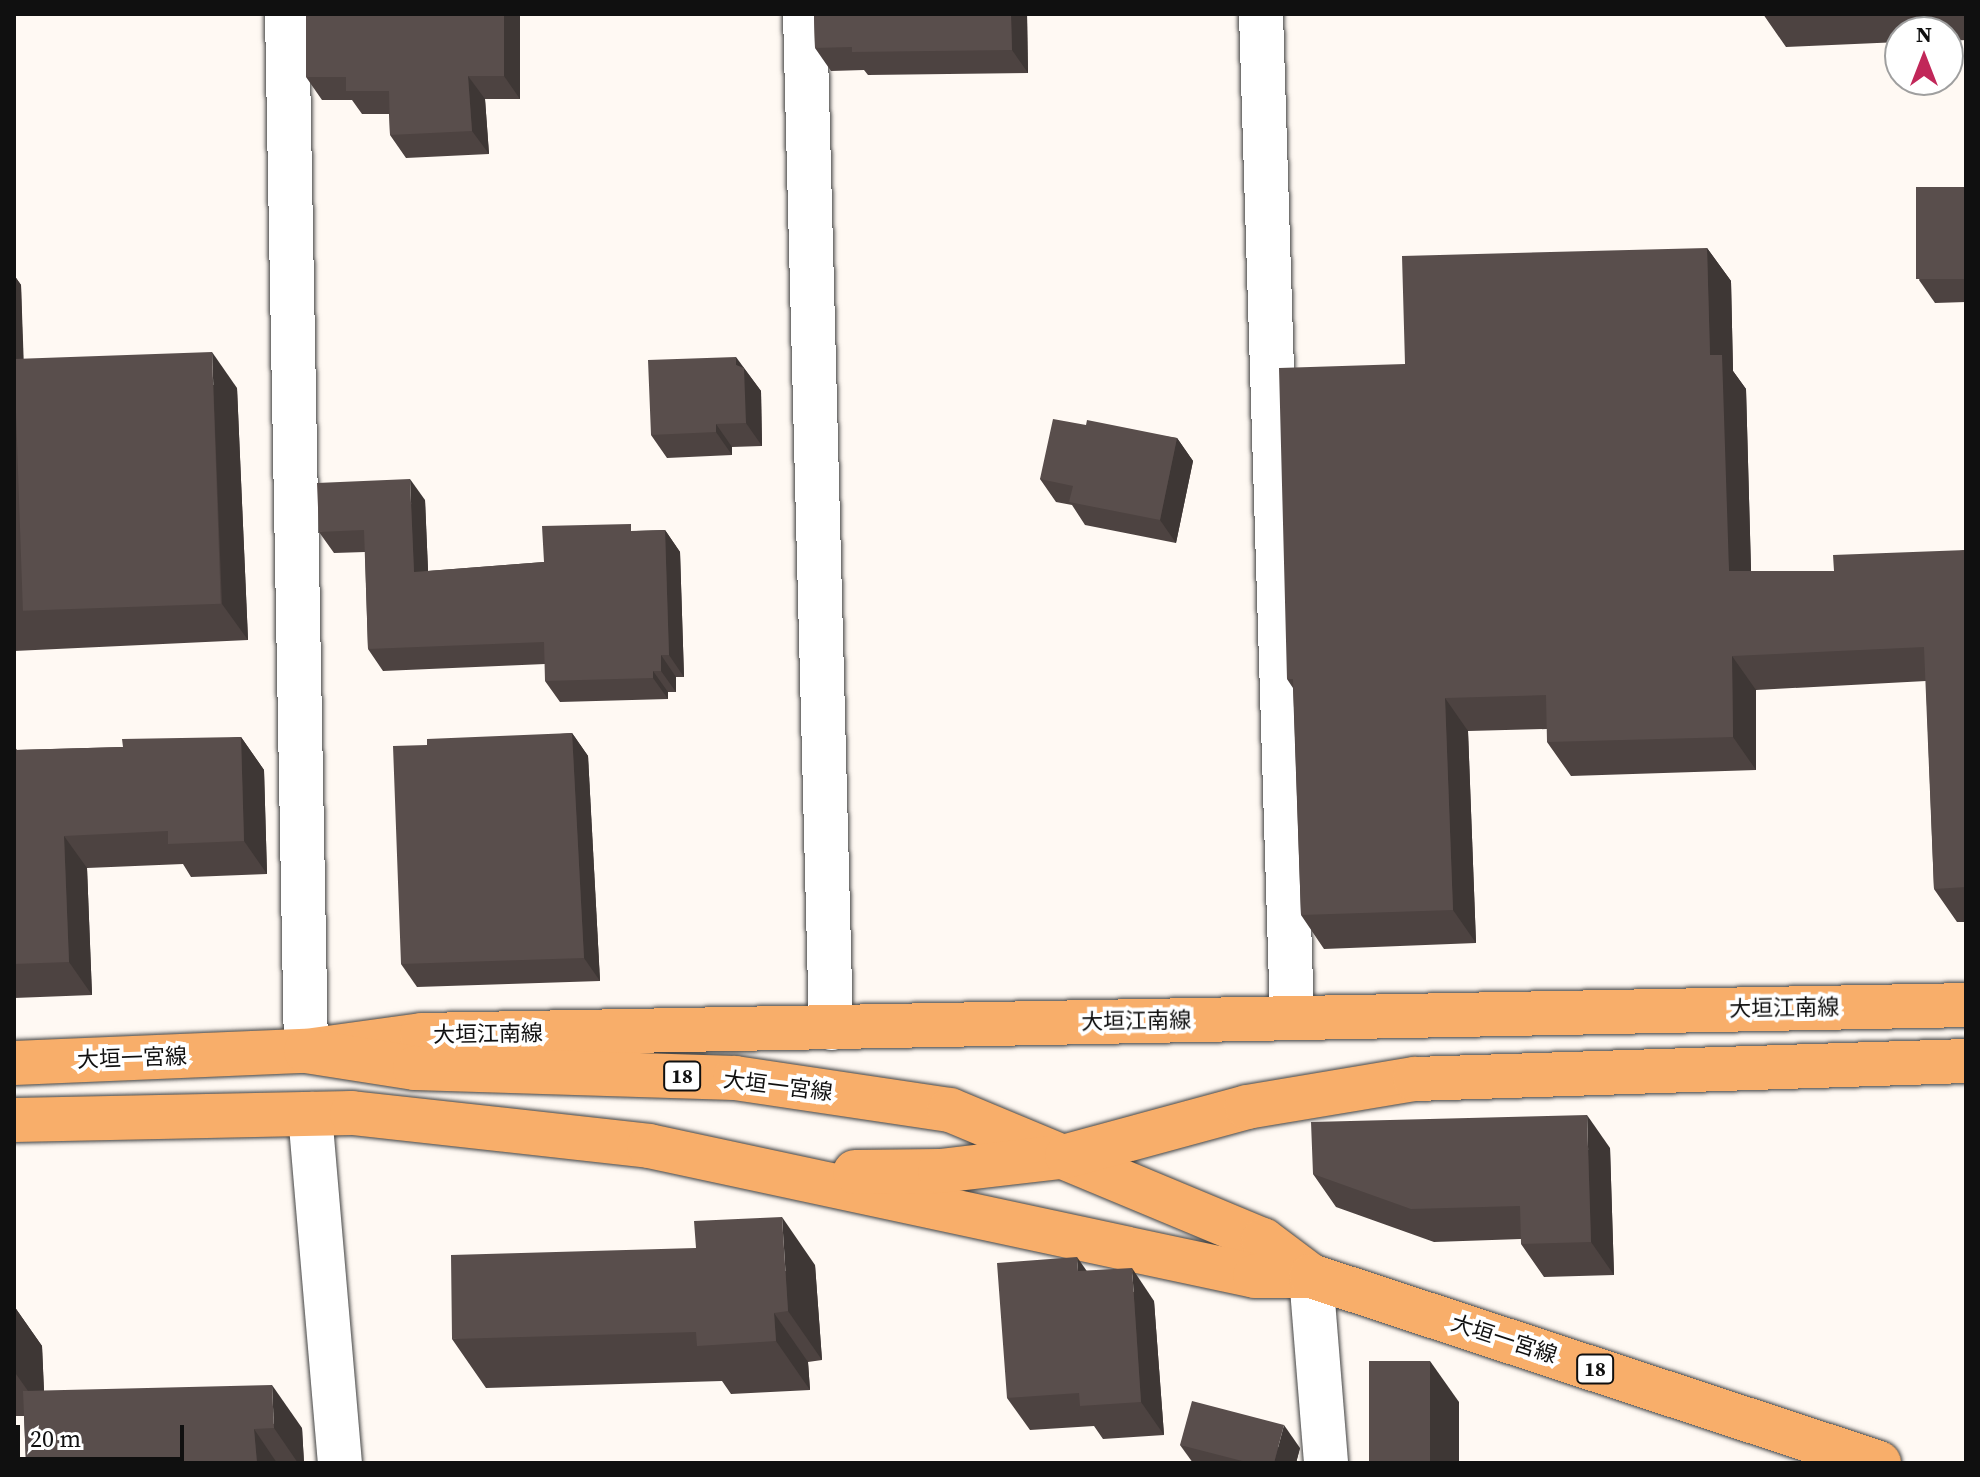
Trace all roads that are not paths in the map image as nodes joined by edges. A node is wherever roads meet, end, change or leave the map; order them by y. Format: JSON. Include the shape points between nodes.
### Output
{"nodes":[{"id":1,"x":287,"y":14,"type":"edge"},
{"id":2,"x":805,"y":14,"type":"edge"},
{"id":3,"x":1261,"y":14,"type":"edge"},
{"id":4,"x":1966,"y":1005,"type":"edge"},
{"id":5,"x":1292,"y":1018,"type":"junction"},
{"id":6,"x":831,"y":1028,"type":"junction"},
{"id":7,"x":306,"y":1051,"type":"junction"},
{"id":8,"x":1966,"y":1061,"type":"edge"},
{"id":9,"x":14,"y":1063,"type":"edge"},
{"id":10,"x":310,"y":1114,"type":"junction"},
{"id":11,"x":14,"y":1120,"type":"edge"},
{"id":12,"x":1067,"y":1156,"type":"junction"},
{"id":13,"x":780,"y":1174,"type":"junction"},
{"id":14,"x":1311,"y":1276,"type":"junction"},
{"id":15,"x":340,"y":1463,"type":"edge"},
{"id":16,"x":1326,"y":1463,"type":"edge"},
{"id":17,"x":1879,"y":1463,"type":"edge"}],
"edges":[{"from":1,"to":7,"type":"street"},
{"from":2,"to":6,"type":"street"},
{"from":3,"to":5,"type":"street"},
{"from":4,"to":5,"type":"main road","name":"大垣江南線"},
{"from":5,"to":6,"type":"main road","name":"大垣江南線"},
{"from":6,"to":7,"type":"main road","name":"大垣江南線","via":[[422,1035]]},
{"from":7,"to":9,"type":"main road","name":"大垣一宮線","number":"18"},
{"from":7,"to":12,"type":"main road","name":"大垣一宮線","number":"18","via":[[415,1068],[735,1078],[950,1110]]},
{"from":8,"to":12,"type":"main road","via":[[1415,1079],[1247,1107]]},
{"from":10,"to":11,"type":"main road","name":"大垣一宮線","number":"18"},
{"from":10,"to":13,"type":"main road","name":"大垣一宮線","number":"18","via":[[352,1113],[649,1146]]},
{"from":10,"to":15,"type":"street"},
{"from":12,"to":13,"type":"main road","via":[[940,1171]]},
{"from":12,"to":14,"type":"main road","name":"大垣一宮線","number":"18","via":[[1263,1240]]},
{"from":13,"to":14,"type":"main road","name":"大垣一宮線","number":"18","via":[[1255,1276]]},
{"from":14,"to":16,"type":"street"},
{"from":14,"to":17,"type":"main road","name":"大垣一宮線","number":"18"}]}
